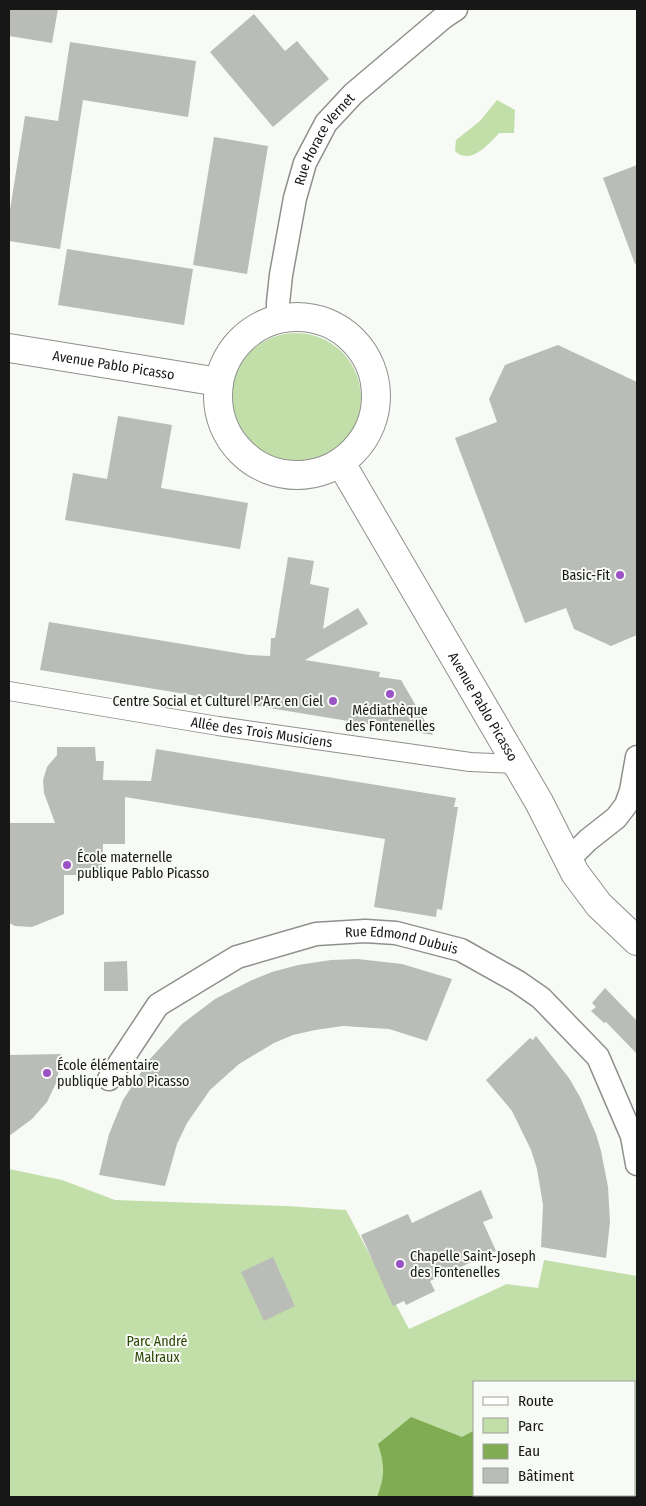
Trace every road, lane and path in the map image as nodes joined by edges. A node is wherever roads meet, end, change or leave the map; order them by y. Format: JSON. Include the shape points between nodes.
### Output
{"nodes":[{"id":1,"x":456,"y":9,"type":"edge"},
{"id":2,"x":278,"y":319,"type":"junction"},
{"id":3,"x":9,"y":348,"type":"edge"},
{"id":4,"x":219,"y":382,"type":"junction"},
{"id":5,"x":341,"y":463,"type":"junction"},
{"id":6,"x":9,"y":691,"type":"edge"},
{"id":7,"x":637,"y":757,"type":"edge"},
{"id":8,"x":516,"y":764,"type":"junction"},
{"id":9,"x":568,"y":860,"type":"junction"},
{"id":10,"x":637,"y":941,"type":"edge"},
{"id":11,"x":109,"y":1079,"type":"dead end"},
{"id":12,"x":637,"y":1164,"type":"edge"}],
"edges":[{"from":1,"to":2,"type":"street","name":"Rue Horace Vernet","via":[[353,94],[326,123],[305,162],[295,198],[281,275]]},
{"from":2,"to":4,"type":"street","via":[[261,325],[246,336],[224,365]]},
{"from":2,"to":5,"type":"street","via":[[306,317],[333,325],[355,341],[371,364],[377,392],[374,419],[361,444]]},
{"from":3,"to":4,"type":"street","name":"Avenue Pablo Picasso"},
{"from":4,"to":5,"type":"street","via":[[218,403],[223,424],[233,442],[248,458],[266,469],[291,475],[317,473]]},
{"from":5,"to":8,"type":"street","name":"Avenue Pablo Picasso"},
{"from":6,"to":8,"type":"street","name":"Allée des Trois Musiciens","via":[[480,763]]},
{"from":7,"to":9,"type":"street","via":[[626,805],[616,818]]},
{"from":8,"to":9,"type":"street","name":"Avenue Pablo Picasso"},
{"from":9,"to":10,"type":"street","name":"Avenue Pablo Picasso","via":[[599,905]]},
{"from":11,"to":12,"type":"street","name":"Rue Edmond Dubuis","via":[[158,1004],[237,957],[316,934],[396,933],[461,950],[541,998],[598,1057],[632,1136]]}]}
